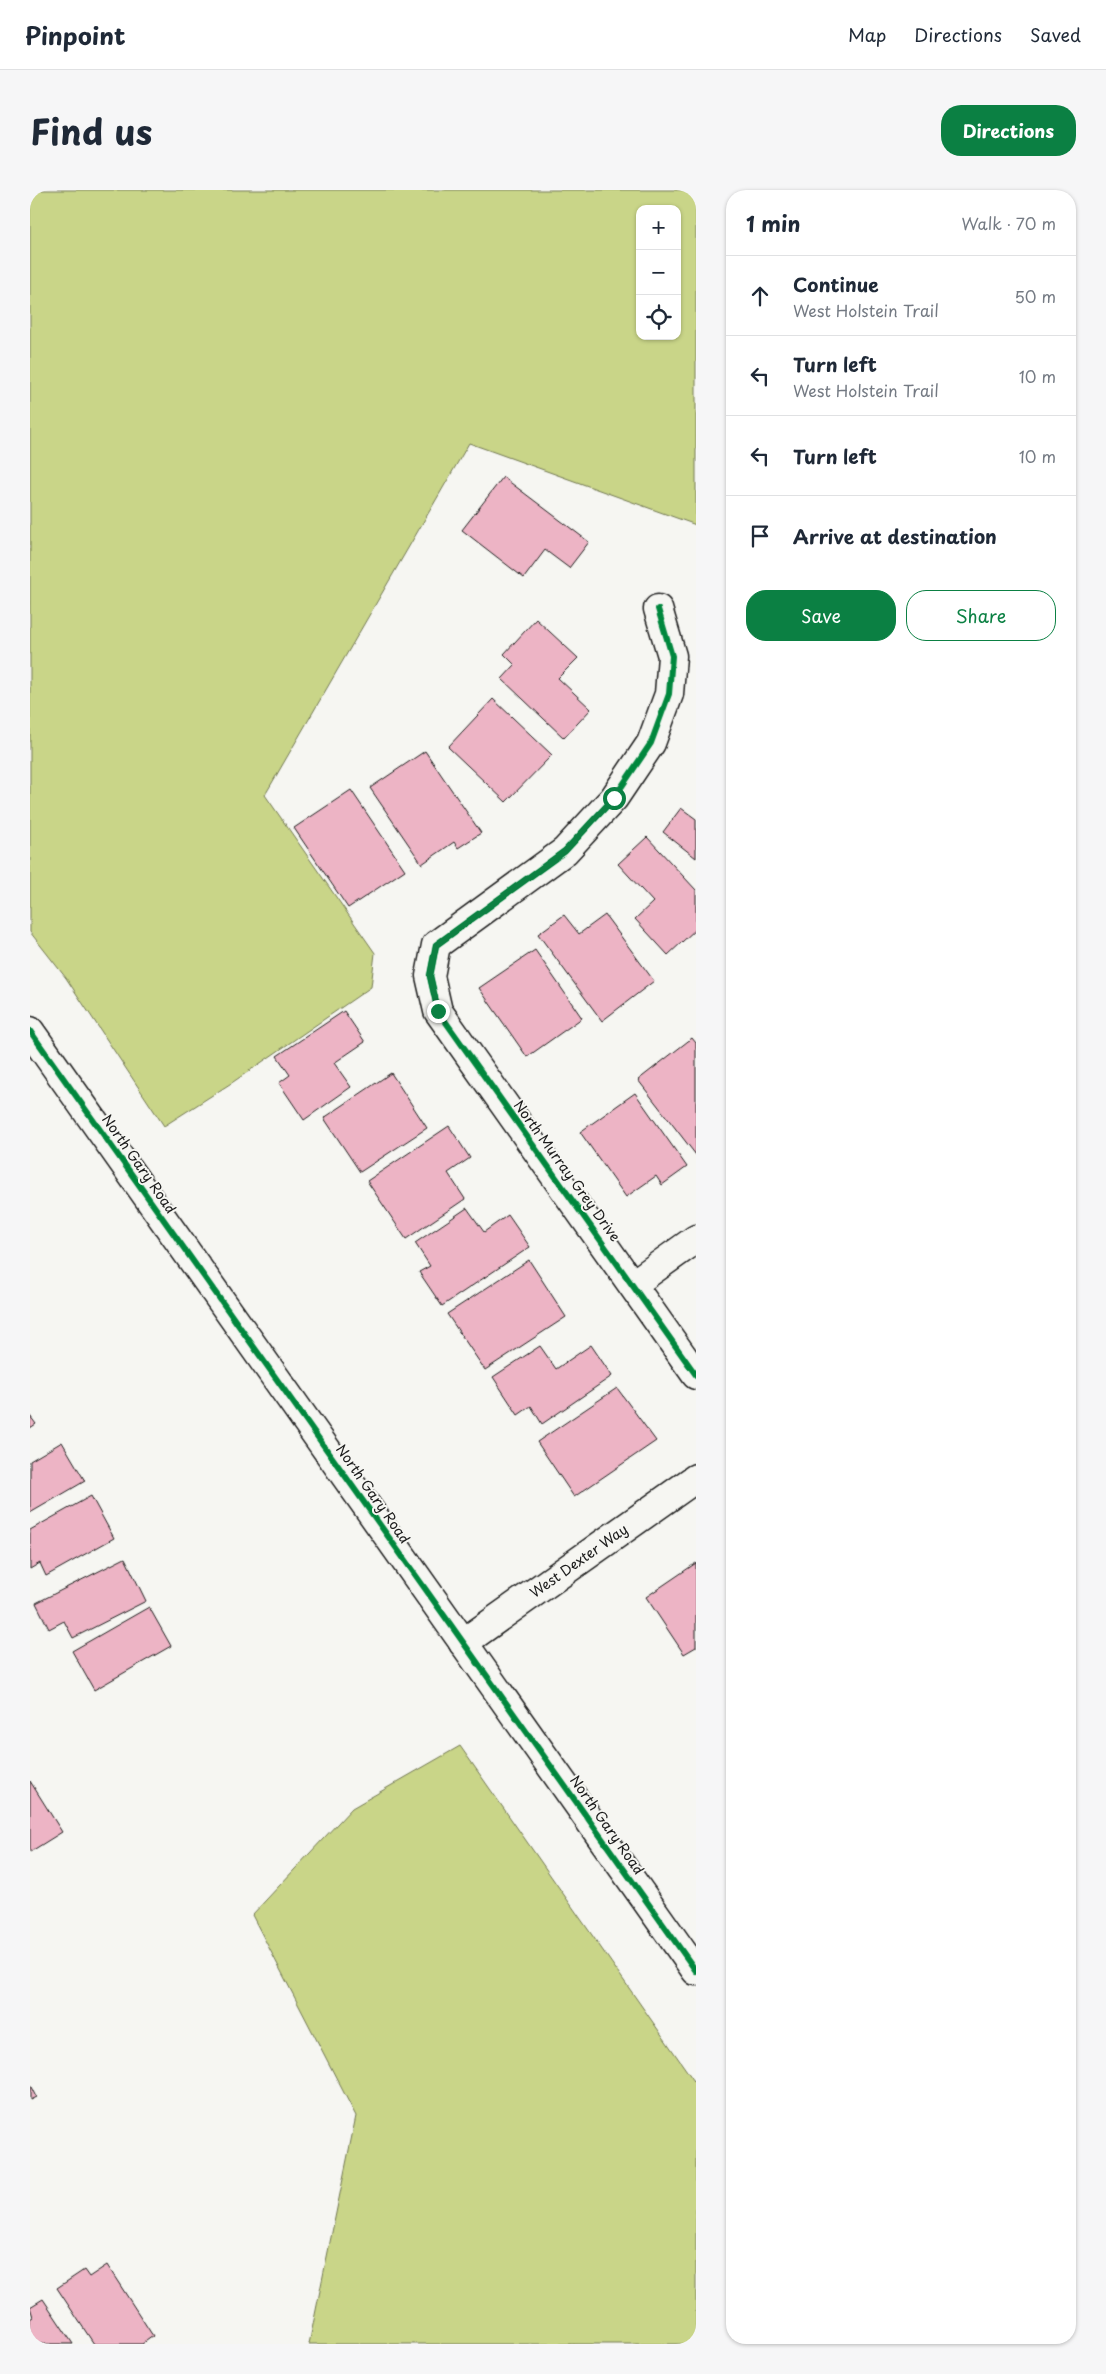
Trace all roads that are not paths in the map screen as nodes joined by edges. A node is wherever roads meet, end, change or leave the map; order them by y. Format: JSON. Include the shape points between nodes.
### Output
{"nodes":[{"id":1,"x":658,"y":609,"type":"dead end"},
{"id":2,"x":30,"y":1031,"type":"edge"},
{"id":3,"x":696,"y":1238,"type":"edge"},
{"id":4,"x":633,"y":1284,"type":"junction"},
{"id":5,"x":696,"y":1375,"type":"edge"},
{"id":6,"x":696,"y":1478,"type":"edge"},
{"id":7,"x":464,"y":1643,"type":"junction"},
{"id":8,"x":696,"y":1971,"type":"edge"}],
"edges":[{"from":1,"to":4,"type":"street","name":"North Murray Grey Drive","via":[[672,656],[669,694],[651,743],[614,798],[565,851],[436,945],[430,976],[438,1011]]},
{"from":2,"to":7,"type":"street","name":"North Gary Road"},
{"from":3,"to":4,"type":"street"},
{"from":4,"to":5,"type":"street","name":"North Murray Grey Drive"},
{"from":6,"to":7,"type":"street","name":"West Dexter Way"},
{"from":7,"to":8,"type":"street","name":"North Gary Road"}]}
